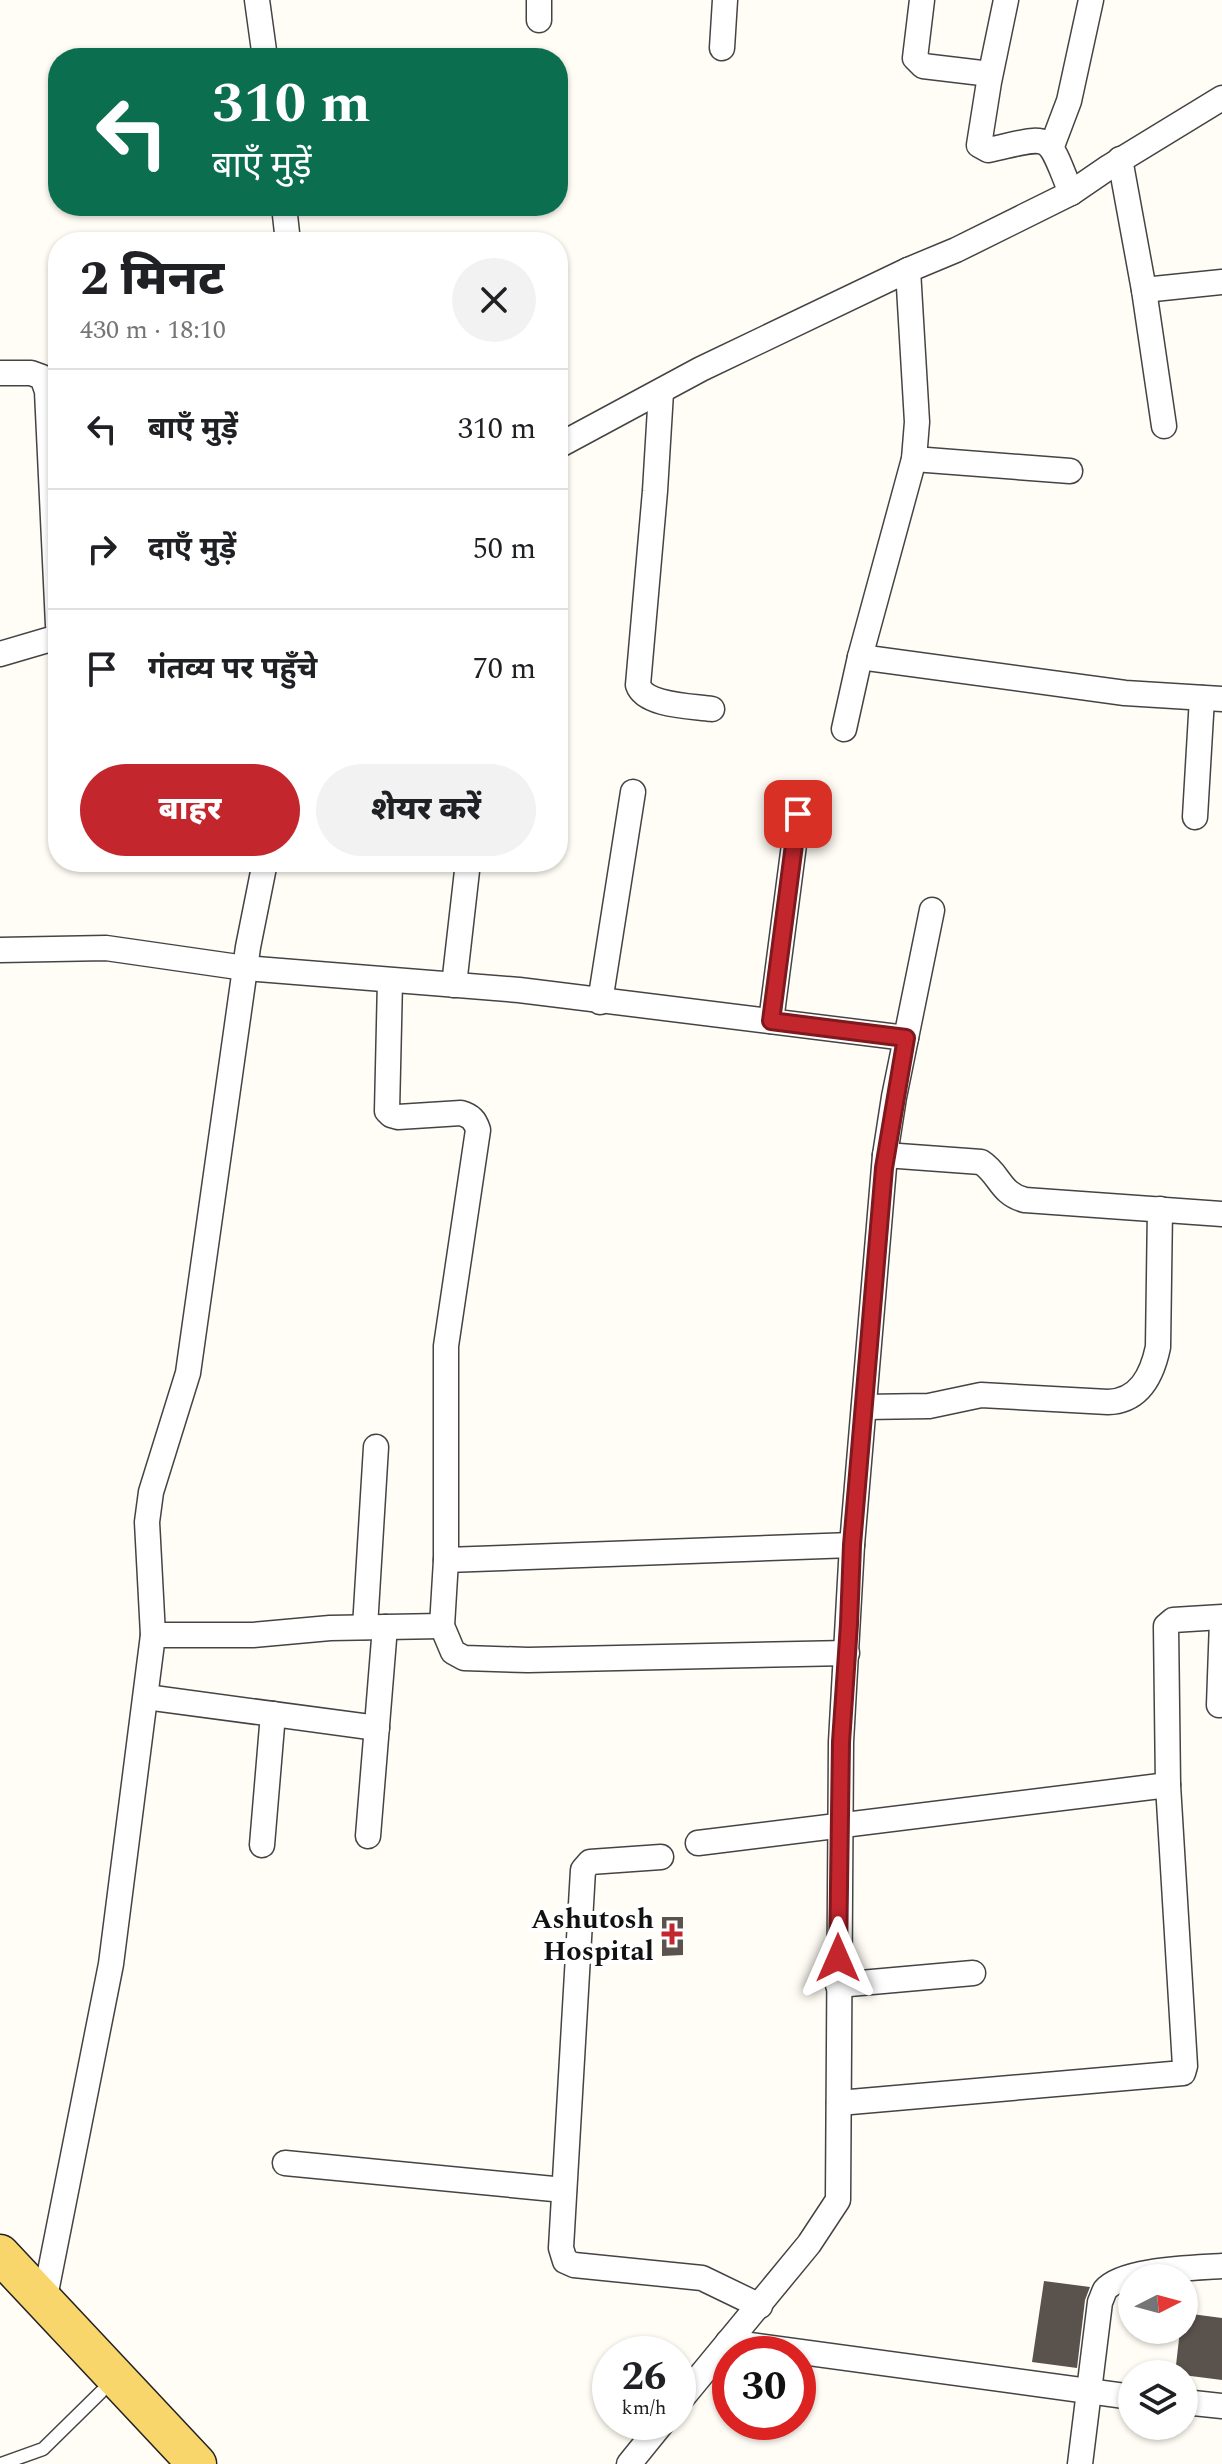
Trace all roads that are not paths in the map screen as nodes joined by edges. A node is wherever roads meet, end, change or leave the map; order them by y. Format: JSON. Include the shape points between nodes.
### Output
{"nodes":[{"id":1,"x":257,"y":0,"type":"edge"},
{"id":2,"x":725,"y":0,"type":"edge"},
{"id":3,"x":922,"y":0,"type":"edge"},
{"id":4,"x":1006,"y":0,"type":"edge"},
{"id":5,"x":1091,"y":0,"type":"edge"},
{"id":6,"x":264,"y":48,"type":"edge"},
{"id":7,"x":722,"y":48,"type":"dead end"},
{"id":8,"x":990,"y":74,"type":"junction"},
{"id":9,"x":1222,"y":98,"type":"edge"},
{"id":10,"x":1052,"y":146,"type":"junction"},
{"id":11,"x":1120,"y":159,"type":"junction"},
{"id":12,"x":1071,"y":193,"type":"junction"},
{"id":13,"x":908,"y":270,"type":"junction"},
{"id":14,"x":1222,"y":282,"type":"edge"},
{"id":15,"x":1144,"y":290,"type":"junction"},
{"id":16,"x":0,"y":373,"type":"edge"},
{"id":17,"x":661,"y":392,"type":"junction"},
{"id":18,"x":48,"y":412,"type":"edge"},
{"id":19,"x":1164,"y":426,"type":"dead end"},
{"id":20,"x":568,"y":441,"type":"edge"},
{"id":21,"x":914,"y":459,"type":"junction"},
{"id":22,"x":1070,"y":471,"type":"dead end"},
{"id":23,"x":48,"y":640,"type":"edge"},
{"id":24,"x":0,"y":654,"type":"edge"},
{"id":25,"x":860,"y":657,"type":"junction"},
{"id":26,"x":1212,"y":699,"type":"edge"},
{"id":27,"x":712,"y":709,"type":"dead end"},
{"id":28,"x":844,"y":729,"type":"dead end"},
{"id":29,"x":633,"y":792,"type":"dead end"},
{"id":30,"x":798,"y":814,"type":"dead end"},
{"id":31,"x":1195,"y":817,"type":"dead end"},
{"id":32,"x":263,"y":872,"type":"edge"},
{"id":33,"x":467,"y":872,"type":"edge"},
{"id":34,"x":932,"y":910,"type":"dead end"},
{"id":35,"x":0,"y":950,"type":"edge"},
{"id":36,"x":245,"y":968,"type":"junction"},
{"id":37,"x":390,"y":981,"type":"junction"},
{"id":38,"x":454,"y":985,"type":"junction"},
{"id":39,"x":600,"y":1002,"type":"junction"},
{"id":40,"x":771,"y":1021,"type":"junction"},
{"id":41,"x":906,"y":1038,"type":"junction"},
{"id":42,"x":885,"y":1155,"type":"junction"},
{"id":43,"x":1160,"y":1209,"type":"junction"},
{"id":44,"x":1222,"y":1214,"type":"edge"},
{"id":45,"x":864,"y":1407,"type":"junction"},
{"id":46,"x":376,"y":1447,"type":"dead end"},
{"id":47,"x":852,"y":1545,"type":"junction"},
{"id":48,"x":446,"y":1560,"type":"junction"},
{"id":49,"x":1222,"y":1619,"type":"edge"},
{"id":50,"x":442,"y":1626,"type":"junction"},
{"id":51,"x":375,"y":1627,"type":"junction"},
{"id":52,"x":153,"y":1635,"type":"junction"},
{"id":53,"x":847,"y":1653,"type":"junction"},
{"id":54,"x":146,"y":1697,"type":"junction"},
{"id":55,"x":1219,"y":1705,"type":"dead end"},
{"id":56,"x":273,"y":1714,"type":"junction"},
{"id":57,"x":377,"y":1728,"type":"junction"},
{"id":58,"x":1168,"y":1785,"type":"junction"},
{"id":59,"x":839,"y":1825,"type":"junction"},
{"id":60,"x":368,"y":1836,"type":"dead end"},
{"id":61,"x":698,"y":1843,"type":"dead end"},
{"id":62,"x":262,"y":1845,"type":"dead end"},
{"id":63,"x":661,"y":1857,"type":"dead end"},
{"id":64,"x":973,"y":1973,"type":"dead end"},
{"id":65,"x":838,"y":1985,"type":"junction"},
{"id":66,"x":839,"y":2103,"type":"junction"},
{"id":67,"x":285,"y":2163,"type":"dead end"},
{"id":68,"x":564,"y":2190,"type":"junction"},
{"id":69,"x":0,"y":2254,"type":"edge"},
{"id":70,"x":1222,"y":2266,"type":"edge"},
{"id":71,"x":0,"y":2284,"type":"edge"},
{"id":72,"x":44,"y":2302,"type":"junction"},
{"id":73,"x":760,"y":2306,"type":"junction"},
{"id":74,"x":733,"y":2336,"type":"edge"},
{"id":75,"x":816,"y":2354,"type":"edge"},
{"id":76,"x":712,"y":2362,"type":"edge"},
{"id":77,"x":696,"y":2381,"type":"edge"},
{"id":78,"x":101,"y":2392,"type":"junction"},
{"id":79,"x":1089,"y":2393,"type":"junction"},
{"id":80,"x":1118,"y":2396,"type":"edge"},
{"id":81,"x":1198,"y":2403,"type":"edge"},
{"id":82,"x":1222,"y":2406,"type":"edge"},
{"id":83,"x":648,"y":2440,"type":"edge"},
{"id":84,"x":1,"y":2464,"type":"edge"},
{"id":85,"x":168,"y":2464,"type":"edge"},
{"id":86,"x":197,"y":2464,"type":"edge"},
{"id":87,"x":629,"y":2464,"type":"edge"},
{"id":88,"x":1080,"y":2464,"type":"edge"}],
"edges":[{"from":1,"to":6,"type":"street"},
{"from":2,"to":7,"type":"street"},
{"from":3,"to":8,"type":"street","via":[[918,63]]},
{"from":4,"to":8,"type":"street"},
{"from":5,"to":10,"type":"street","via":[[1069,101]]},
{"from":8,"to":10,"type":"street","via":[[979,145],[988,150],[1036,140]]},
{"from":9,"to":11,"type":"street"},
{"from":10,"to":12,"type":"street"},
{"from":11,"to":12,"type":"street"},
{"from":11,"to":15,"type":"street"},
{"from":12,"to":13,"type":"street"},
{"from":13,"to":17,"type":"street"},
{"from":13,"to":21,"type":"street","via":[[917,422]]},
{"from":14,"to":15,"type":"street"},
{"from":15,"to":19,"type":"street"},
{"from":16,"to":18,"type":"street","via":[[42,377]]},
{"from":17,"to":20,"type":"street"},
{"from":17,"to":27,"type":"street","via":[[638,685],[651,699]]},
{"from":21,"to":22,"type":"street"},
{"from":21,"to":25,"type":"street"},
{"from":23,"to":24,"type":"street"},
{"from":25,"to":26,"type":"street","via":[[1125,693]]},
{"from":25,"to":28,"type":"street"},
{"from":26,"to":31,"type":"street"},
{"from":29,"to":39,"type":"street"},
{"from":30,"to":40,"type":"street"},
{"from":32,"to":36,"type":"street"},
{"from":33,"to":38,"type":"street"},
{"from":34,"to":41,"type":"street"},
{"from":35,"to":36,"type":"street","via":[[106,948]]},
{"from":36,"to":37,"type":"street"},
{"from":36,"to":52,"type":"street","via":[[188,1373],[151,1492],[147,1522]]},
{"from":37,"to":38,"type":"street"},
{"from":37,"to":48,"type":"street","via":[[387,1111],[398,1117],[461,1113],[475,1121],[478,1130],[446,1346]]},
{"from":38,"to":39,"type":"street"},
{"from":39,"to":40,"type":"street"},
{"from":40,"to":41,"type":"street"},
{"from":41,"to":42,"type":"street"},
{"from":42,"to":43,"type":"street","via":[[981,1162],[1005,1190],[1025,1200]]},
{"from":42,"to":45,"type":"street"},
{"from":43,"to":44,"type":"street"},
{"from":43,"to":45,"type":"street","via":[[1158,1347],[1155,1364],[1135,1394],[1108,1402],[981,1395],[929,1406]]},
{"from":45,"to":47,"type":"street"},
{"from":46,"to":51,"type":"street"},
{"from":47,"to":48,"type":"street"},
{"from":47,"to":53,"type":"street"},
{"from":48,"to":50,"type":"street"},
{"from":49,"to":55,"type":"street"},
{"from":49,"to":58,"type":"street","via":[[1173,1620],[1166,1626]]},
{"from":50,"to":51,"type":"street"},
{"from":50,"to":53,"type":"street","via":[[453,1652],[464,1658]]},
{"from":51,"to":52,"type":"street"},
{"from":51,"to":57,"type":"street"},
{"from":52,"to":54,"type":"street"},
{"from":53,"to":59,"type":"street"},
{"from":54,"to":56,"type":"street"},
{"from":54,"to":72,"type":"street","via":[[111,1964]]},
{"from":56,"to":57,"type":"street"},
{"from":56,"to":62,"type":"street"},
{"from":57,"to":60,"type":"street"},
{"from":58,"to":59,"type":"street"},
{"from":58,"to":66,"type":"street","via":[[1183,2073]]},
{"from":59,"to":61,"type":"street"},
{"from":59,"to":65,"type":"street"},
{"from":63,"to":68,"type":"street","via":[[590,1862],[583,1870]]},
{"from":64,"to":65,"type":"street"},
{"from":65,"to":66,"type":"street"},
{"from":66,"to":73,"type":"street","via":[[838,2200]]},
{"from":67,"to":68,"type":"street"},
{"from":68,"to":73,"type":"street","via":[[565,2261],[702,2278]]},
{"from":69,"to":72,"type":"main road"},
{"from":70,"to":79,"type":"street","via":[[1151,2271],[1106,2290]]},
{"from":71,"to":78,"type":"main road"},
{"from":72,"to":86,"type":"main road"},
{"from":73,"to":74,"type":"street"},
{"from":75,"to":79,"type":"street"},
{"from":76,"to":77,"type":"street"},
{"from":78,"to":84,"type":"lane","via":[[43,2449]]},
{"from":78,"to":85,"type":"main road"},
{"from":79,"to":80,"type":"street"},
{"from":79,"to":88,"type":"street"},
{"from":81,"to":82,"type":"street"},
{"from":83,"to":87,"type":"street"}]}
